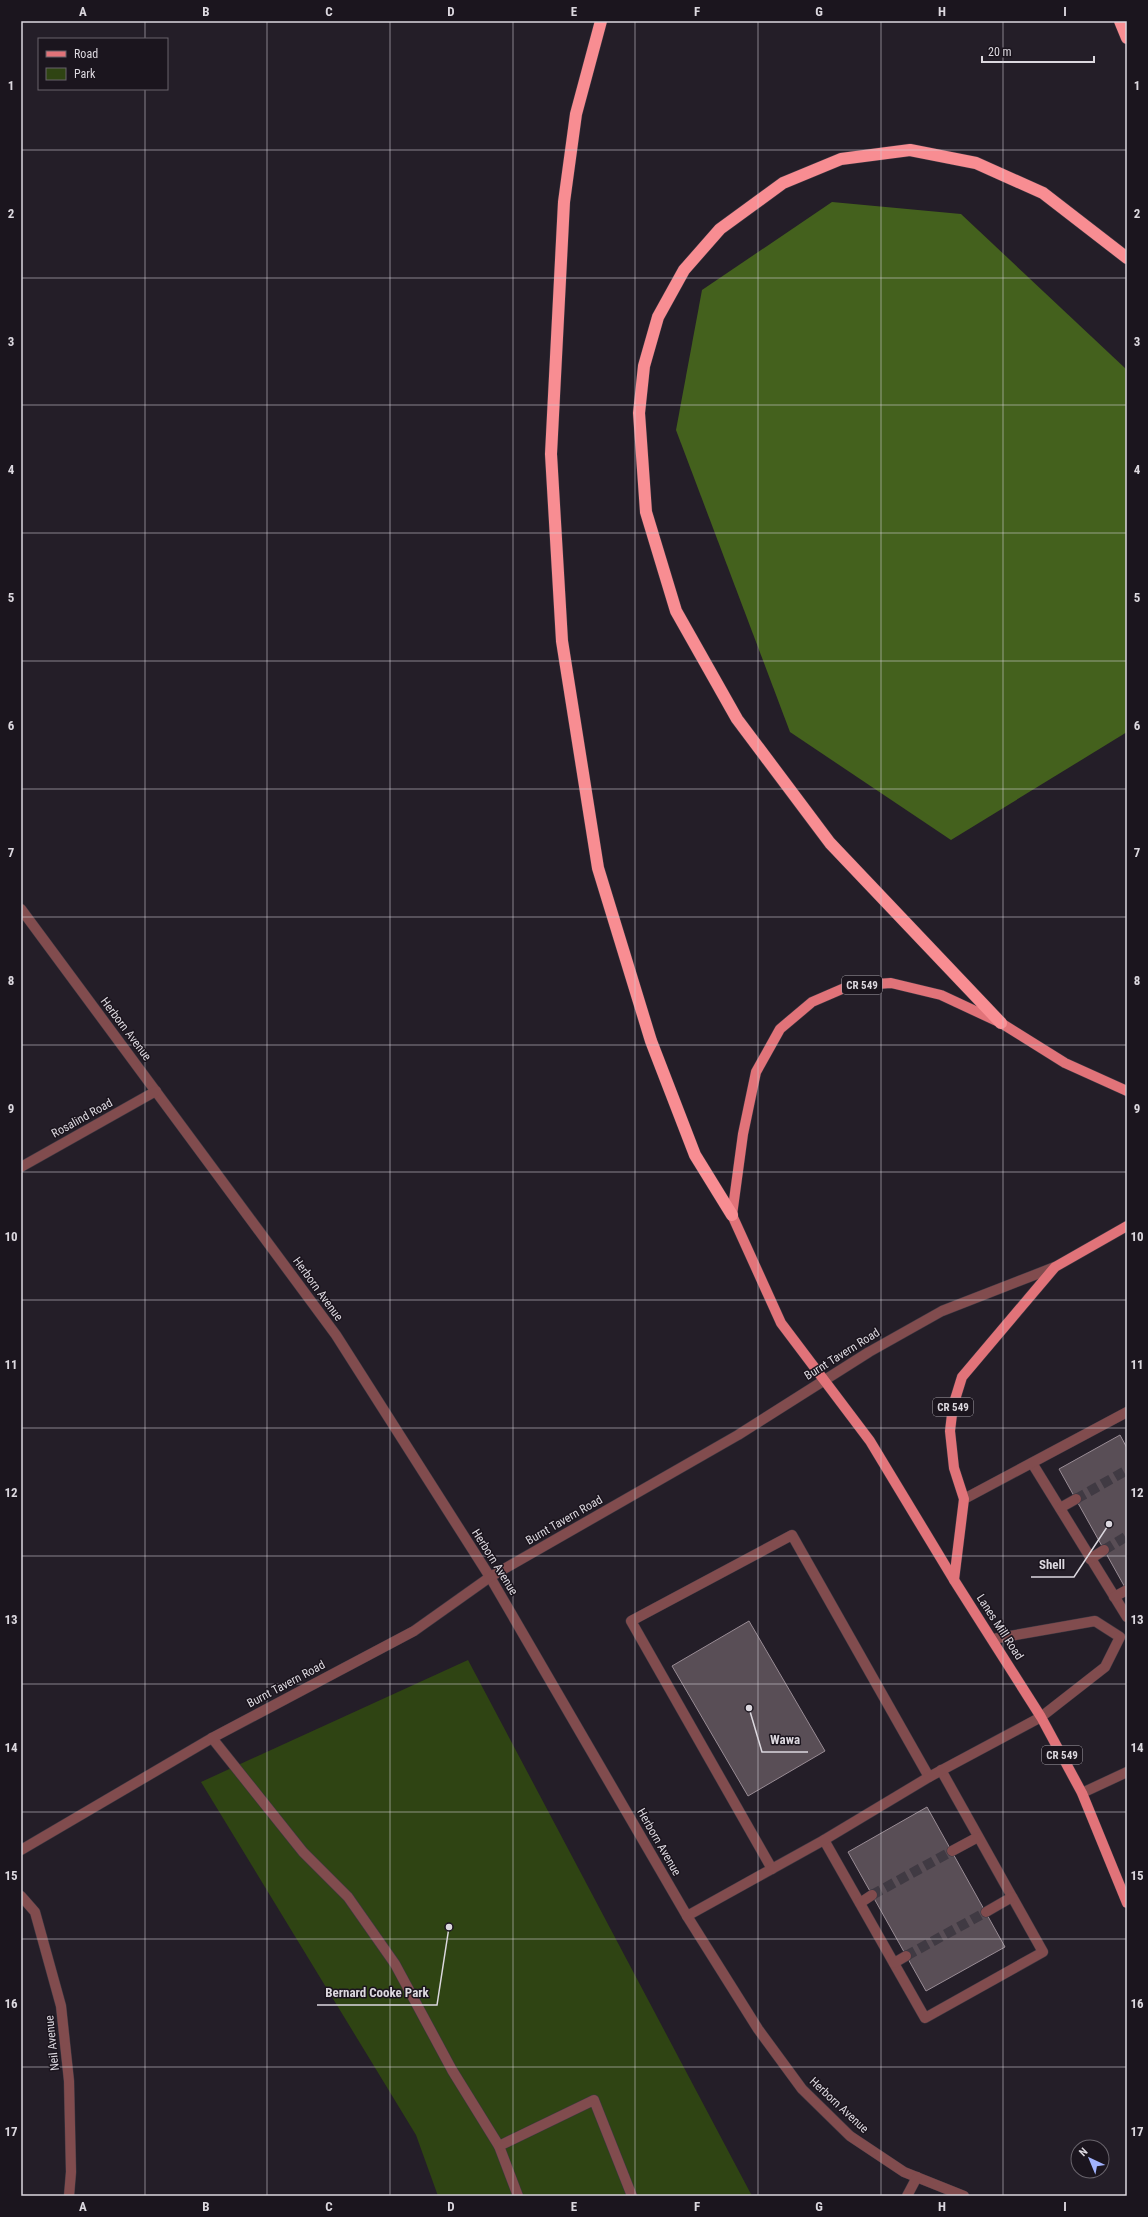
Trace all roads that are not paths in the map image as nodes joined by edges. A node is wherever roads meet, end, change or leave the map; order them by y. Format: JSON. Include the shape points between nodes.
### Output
{"nodes":[{"id":1,"x":601,"y":21,"type":"edge"},
{"id":2,"x":1120,"y":21,"type":"edge"},
{"id":3,"x":1127,"y":38,"type":"edge"},
{"id":4,"x":1127,"y":258,"type":"edge"},
{"id":5,"x":21,"y":909,"type":"edge"},
{"id":6,"x":1001,"y":1023,"type":"junction"},
{"id":7,"x":1127,"y":1091,"type":"edge"},
{"id":8,"x":156,"y":1092,"type":"junction"},
{"id":9,"x":21,"y":1167,"type":"edge"},
{"id":10,"x":732,"y":1215,"type":"junction"},
{"id":11,"x":1127,"y":1226,"type":"edge"},
{"id":12,"x":1055,"y":1267,"type":"junction"},
{"id":13,"x":824,"y":1381,"type":"junction"},
{"id":14,"x":1127,"y":1412,"type":"edge"},
{"id":15,"x":1032,"y":1463,"type":"junction"},
{"id":16,"x":964,"y":1499,"type":"junction"},
{"id":17,"x":1076,"y":1499,"type":"tunnel mouth"},
{"id":18,"x":1060,"y":1508,"type":"junction"},
{"id":19,"x":1104,"y":1550,"type":"tunnel mouth"},
{"id":20,"x":1090,"y":1559,"type":"junction"},
{"id":21,"x":490,"y":1577,"type":"junction"},
{"id":22,"x":954,"y":1580,"type":"junction"},
{"id":23,"x":1127,"y":1590,"type":"edge"},
{"id":24,"x":1114,"y":1597,"type":"junction"},
{"id":25,"x":1127,"y":1617,"type":"edge"},
{"id":26,"x":1124,"y":1635,"type":"edge"},
{"id":27,"x":993,"y":1639,"type":"junction"},
{"id":28,"x":1041,"y":1717,"type":"junction"},
{"id":29,"x":212,"y":1738,"type":"junction"},
{"id":30,"x":941,"y":1770,"type":"junction"},
{"id":31,"x":1127,"y":1772,"type":"edge"},
{"id":32,"x":929,"y":1777,"type":"junction"},
{"id":33,"x":1082,"y":1793,"type":"junction"},
{"id":34,"x":978,"y":1837,"type":"junction"},
{"id":35,"x":824,"y":1840,"type":"junction"},
{"id":36,"x":21,"y":1850,"type":"edge"},
{"id":37,"x":952,"y":1851,"type":"tunnel mouth"},
{"id":38,"x":772,"y":1869,"type":"junction"},
{"id":39,"x":21,"y":1896,"type":"edge"},
{"id":40,"x":872,"y":1896,"type":"tunnel mouth"},
{"id":41,"x":1012,"y":1897,"type":"junction"},
{"id":42,"x":1127,"y":1900,"type":"edge"},
{"id":43,"x":860,"y":1903,"type":"junction"},
{"id":44,"x":986,"y":1912,"type":"tunnel mouth"},
{"id":45,"x":687,"y":1916,"type":"junction"},
{"id":46,"x":906,"y":1956,"type":"tunnel mouth"},
{"id":47,"x":894,"y":1963,"type":"junction"},
{"id":48,"x":499,"y":2146,"type":"junction"},
{"id":49,"x":917,"y":2177,"type":"junction"},
{"id":50,"x":68,"y":2196,"type":"edge"},
{"id":51,"x":518,"y":2196,"type":"edge"},
{"id":52,"x":632,"y":2196,"type":"edge"},
{"id":53,"x":907,"y":2196,"type":"edge"},
{"id":54,"x":964,"y":2196,"type":"edge"}],
"edges":[{"from":1,"to":10,"type":"highway","via":[[576,114],[564,202],[551,454],[562,641],[598,868],[654,1048],[695,1155]]},
{"from":2,"to":3,"type":"highway"},
{"from":4,"to":6,"type":"highway","via":[[1043,193],[976,164],[910,150],[841,159],[783,183],[720,229],[684,270],[658,317],[644,366],[639,413],[646,512],[676,611],[737,718],[830,843]]},
{"from":5,"to":8,"type":"street","name":"Herborn Avenue"},
{"from":6,"to":7,"type":"main road","number":"CR 549","via":[[1065,1063]]},
{"from":6,"to":10,"type":"main road","number":"CR 549","via":[[941,995],[891,983],[849,986],[812,1002],[780,1029],[756,1072],[743,1134]]},
{"from":8,"to":9,"type":"street","name":"Rosalind Road"},
{"from":8,"to":21,"type":"street","name":"Herborn Avenue","via":[[336,1335]]},
{"from":10,"to":13,"type":"main road","number":"CR 549","via":[[781,1323]]},
{"from":11,"to":12,"type":"main road","name":"Burnt Tavern Road","number":"CR 549"},
{"from":12,"to":13,"type":"street","name":"Burnt Tavern Road","via":[[942,1311]]},
{"from":12,"to":16,"type":"main road","number":"CR 549","via":[[962,1378],[953,1406],[950,1431],[954,1468]]},
{"from":13,"to":21,"type":"street","name":"Burnt Tavern Road","via":[[738,1435]]},
{"from":13,"to":22,"type":"main road","name":"Lanes Mill Road","number":"CR 549","via":[[870,1441]]},
{"from":14,"to":15,"type":"street"},
{"from":15,"to":16,"type":"street"},
{"from":15,"to":18,"type":"street"},
{"from":16,"to":22,"type":"main road","number":"CR 549"},
{"from":17,"to":18,"type":"street"},
{"from":18,"to":20,"type":"street"},
{"from":19,"to":20,"type":"street"},
{"from":20,"to":24,"type":"street"},
{"from":21,"to":29,"type":"street","name":"Burnt Tavern Road","via":[[414,1631]]},
{"from":21,"to":45,"type":"street","name":"Herborn Avenue"},
{"from":22,"to":27,"type":"main road","name":"Lanes Mill Road","number":"CR 549"},
{"from":23,"to":24,"type":"street"},
{"from":24,"to":25,"type":"street"},
{"from":26,"to":27,"type":"street","via":[[1095,1621]]},
{"from":26,"to":28,"type":"street","via":[[1105,1667]]},
{"from":27,"to":28,"type":"main road","name":"Lanes Mill Road","number":"CR 549"},
{"from":28,"to":30,"type":"street"},
{"from":28,"to":33,"type":"main road","name":"Lanes Mill Road","number":"CR 549"},
{"from":29,"to":36,"type":"street","name":"Burnt Tavern Road"},
{"from":29,"to":48,"type":"street","via":[[303,1852],[348,1896],[395,1964],[452,2070]]},
{"from":30,"to":32,"type":"street"},
{"from":30,"to":34,"type":"street"},
{"from":31,"to":33,"type":"street"},
{"from":32,"to":35,"type":"street"},
{"from":32,"to":38,"type":"street","via":[[792,1535],[631,1621]]},
{"from":33,"to":42,"type":"main road","name":"Lanes Mill Road","number":"CR 549"},
{"from":34,"to":37,"type":"street"},
{"from":34,"to":41,"type":"street"},
{"from":35,"to":38,"type":"street"},
{"from":35,"to":43,"type":"street"},
{"from":38,"to":45,"type":"street"},
{"from":39,"to":50,"type":"street","name":"Neil Avenue","via":[[35,1912],[61,2006],[70,2081],[71,2172]]},
{"from":40,"to":43,"type":"street"},
{"from":41,"to":44,"type":"street"},
{"from":41,"to":47,"type":"street","via":[[1043,1952],[925,2018]]},
{"from":43,"to":47,"type":"street"},
{"from":45,"to":49,"type":"street","name":"Herborn Avenue","via":[[758,2029],[802,2089],[850,2136],[904,2172]]},
{"from":46,"to":47,"type":"street"},
{"from":48,"to":51,"type":"street"},
{"from":48,"to":52,"type":"street","via":[[594,2100]]},
{"from":49,"to":53,"type":"street"},
{"from":49,"to":54,"type":"street","name":"Herborn Avenue"}]}
